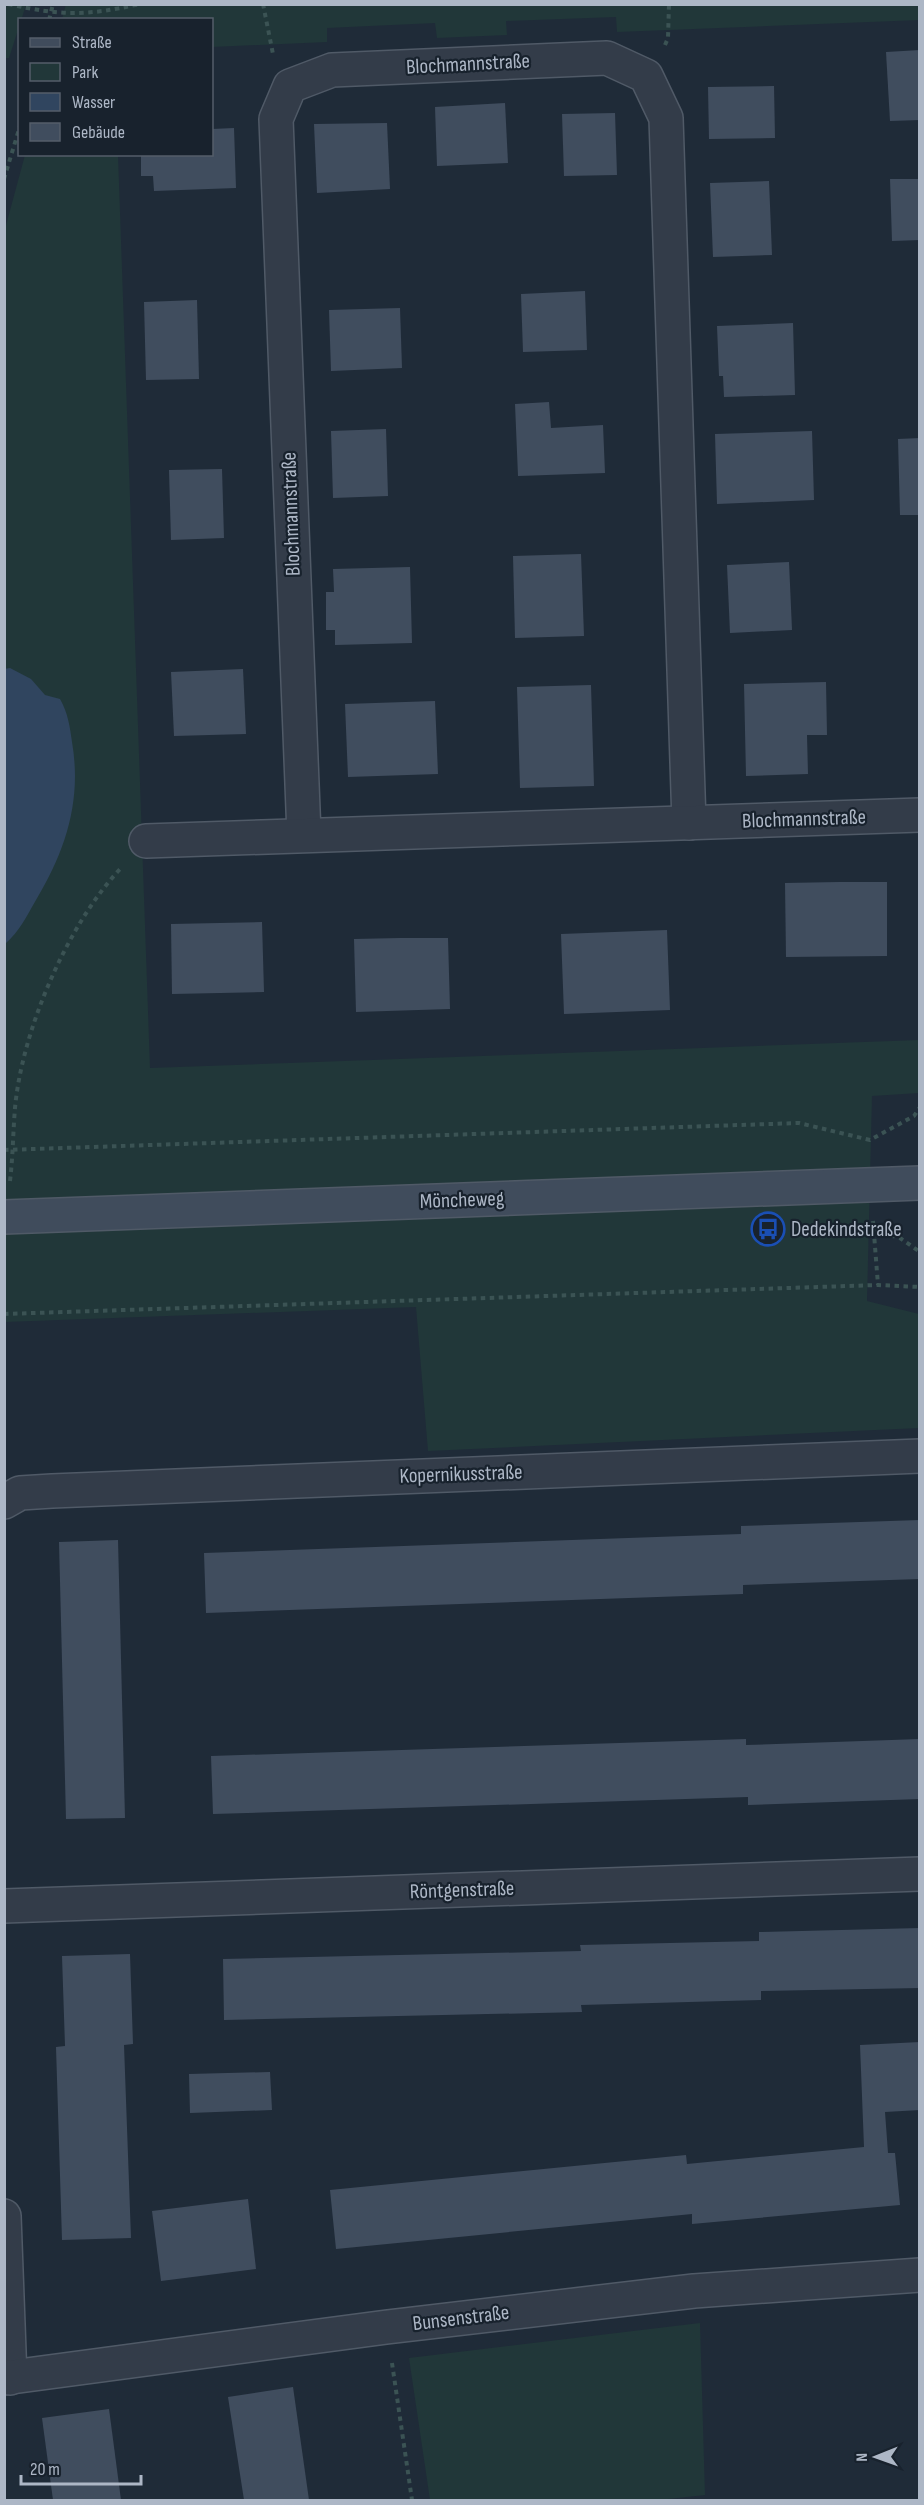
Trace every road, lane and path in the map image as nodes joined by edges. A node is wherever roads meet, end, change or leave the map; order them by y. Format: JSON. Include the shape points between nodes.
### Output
{"nodes":[{"id":1,"x":8,"y":4,"type":"edge"},
{"id":2,"x":53,"y":4,"type":"edge"},
{"id":3,"x":140,"y":4,"type":"edge"},
{"id":4,"x":263,"y":4,"type":"edge"},
{"id":5,"x":51,"y":14,"type":"junction"},
{"id":6,"x":50,"y":18,"type":"edge"},
{"id":7,"x":290,"y":86,"type":"junction"},
{"id":8,"x":18,"y":133,"type":"edge"},
{"id":9,"x":4,"y":179,"type":"edge"},
{"id":10,"x":920,"y":815,"type":"edge"},
{"id":11,"x":689,"y":823,"type":"junction"},
{"id":12,"x":304,"y":835,"type":"junction"},
{"id":13,"x":146,"y":842,"type":"joint"},
{"id":14,"x":920,"y":1107,"type":"edge"},
{"id":15,"x":4,"y":1150,"type":"edge"},
{"id":16,"x":14,"y":1150,"type":"junction"},
{"id":17,"x":9,"y":1182,"type":"dead end"},
{"id":18,"x":920,"y":1184,"type":"edge"},
{"id":19,"x":4,"y":1217,"type":"edge"},
{"id":20,"x":873,"y":1232,"type":"dead end"},
{"id":21,"x":920,"y":1252,"type":"edge"},
{"id":22,"x":920,"y":1287,"type":"edge"},
{"id":23,"x":4,"y":1314,"type":"edge"},
{"id":24,"x":920,"y":1456,"type":"edge"},
{"id":25,"x":4,"y":1502,"type":"edge"},
{"id":26,"x":920,"y":1874,"type":"edge"},
{"id":27,"x":4,"y":1906,"type":"edge"},
{"id":28,"x":4,"y":2216,"type":"edge"},
{"id":29,"x":920,"y":2275,"type":"edge"},
{"id":30,"x":387,"y":2327,"type":"junction"},
{"id":31,"x":7,"y":2378,"type":"edge"},
{"id":32,"x":412,"y":2500,"type":"edge"}],
"edges":[{"from":1,"to":5,"type":"path"},
{"from":2,"to":5,"type":"path"},
{"from":3,"to":5,"type":"path","via":[[77,15]]},
{"from":4,"to":7,"type":"path","via":[[273,52]]},
{"from":5,"to":6,"type":"path"},
{"from":7,"to":11,"type":"street","name":"Blochmannstraße","via":[[332,70],[607,58],[646,76],[666,118]]},
{"from":7,"to":12,"type":"street","name":"Blochmannstraße","via":[[276,119]]},
{"from":8,"to":9,"type":"path"},
{"from":10,"to":11,"type":"street","name":"Blochmannstraße"},
{"from":11,"to":12,"type":"street","name":"Blochmannstraße"},
{"from":12,"to":13,"type":"street","name":"Blochmannstraße"},
{"from":13,"to":16,"type":"path","via":[[103,887],[60,962],[35,1019],[15,1107]]},
{"from":14,"to":16,"type":"path","via":[[914,1116],[870,1140],[799,1123]]},
{"from":15,"to":16,"type":"path"},
{"from":16,"to":17,"type":"path"},
{"from":18,"to":19,"type":"main road","name":"Möncheweg"},
{"from":20,"to":21,"type":"path","via":[[900,1238]]},
{"from":22,"to":23,"type":"path","via":[[878,1285]]},
{"from":24,"to":25,"type":"street","name":"Kopernikusstraße","via":[[52,1491],[20,1493]]},
{"from":26,"to":27,"type":"street","name":"Röntgenstraße"},
{"from":28,"to":31,"type":"street"},
{"from":29,"to":30,"type":"street","name":"Bunsenstraße","via":[[694,2291]]},
{"from":30,"to":31,"type":"street","name":"Bunsenstraße"},
{"from":30,"to":32,"type":"path"}]}
